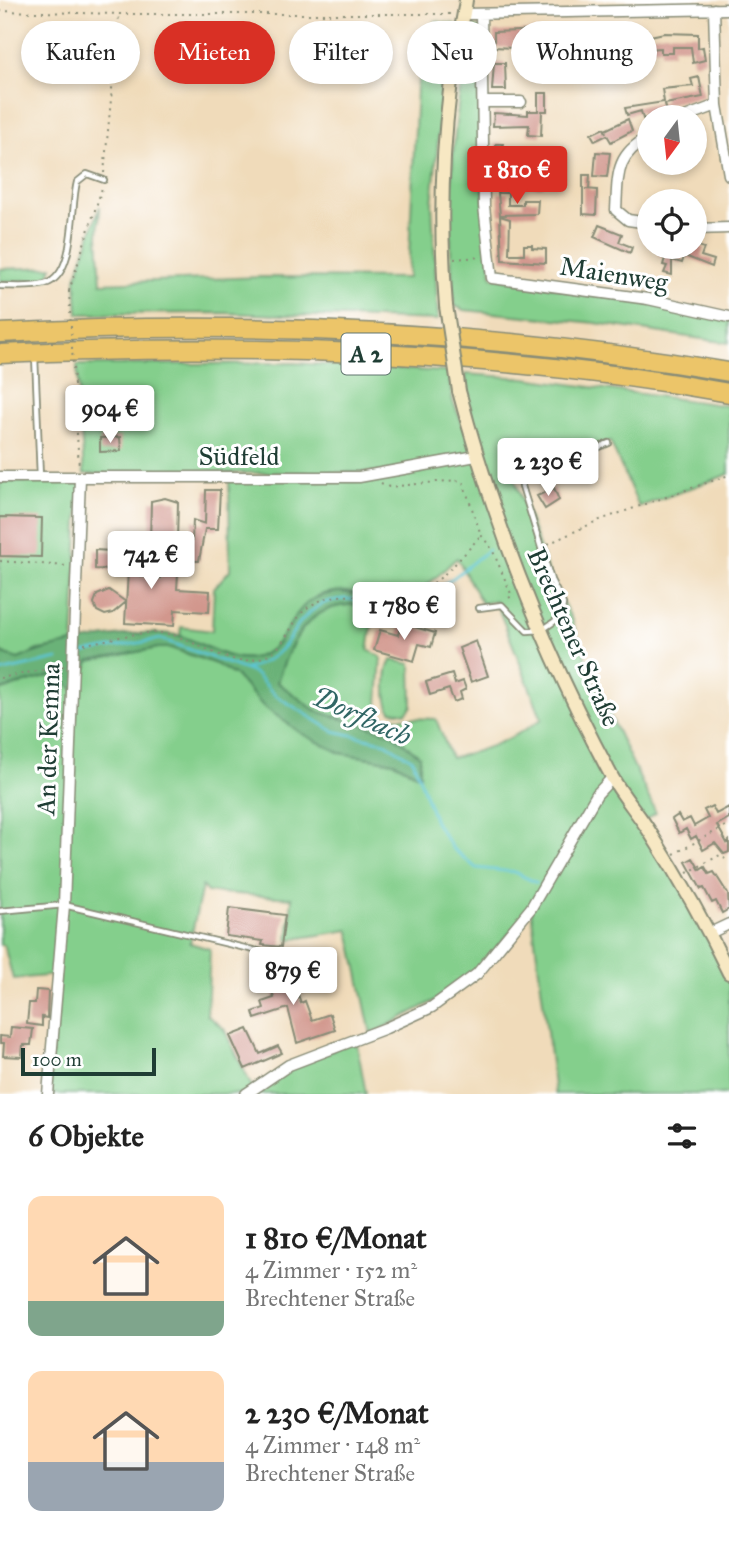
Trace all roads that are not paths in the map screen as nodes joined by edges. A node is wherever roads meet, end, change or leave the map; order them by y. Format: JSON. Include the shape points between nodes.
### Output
{"nodes":[{"id":1,"x":466,"y":0,"type":"edge"},
{"id":2,"x":714,"y":9,"type":"junction"},
{"id":3,"x":729,"y":9,"type":"edge"},
{"id":4,"x":464,"y":14,"type":"junction"},
{"id":5,"x":481,"y":14,"type":"junction"},
{"id":6,"x":483,"y":102,"type":"junction"},
{"id":7,"x":521,"y":102,"type":"dead end"},
{"id":8,"x":717,"y":105,"type":"junction"},
{"id":9,"x":707,"y":109,"type":"edge"},
{"id":10,"x":637,"y":143,"type":"edge"},
{"id":11,"x":729,"y":174,"type":"edge"},
{"id":12,"x":104,"y":180,"type":"road end"},
{"id":13,"x":521,"y":182,"type":"dead end"},
{"id":14,"x":484,"y":183,"type":"junction"},
{"id":15,"x":637,"y":221,"type":"edge"},
{"id":16,"x":729,"y":228,"type":"edge"},
{"id":17,"x":707,"y":229,"type":"edge"},
{"id":18,"x":0,"y":286,"type":"edge"},
{"id":19,"x":729,"y":317,"type":"edge"},
{"id":20,"x":0,"y":333,"type":"edge"},
{"id":21,"x":35,"y":353,"type":"junction"},
{"id":22,"x":0,"y":354,"type":"edge"},
{"id":23,"x":729,"y":372,"type":"edge"},
{"id":24,"x":729,"y":393,"type":"edge"},
{"id":25,"x":609,"y":443,"type":"dead end"},
{"id":26,"x":477,"y":456,"type":"junction"},
{"id":27,"x":0,"y":477,"type":"edge"},
{"id":28,"x":40,"y":478,"type":"junction"},
{"id":29,"x":80,"y":478,"type":"junction"},
{"id":30,"x":479,"y":608,"type":"dead end"},
{"id":31,"x":542,"y":630,"type":"junction"},
{"id":32,"x":612,"y":778,"type":"junction"},
{"id":33,"x":64,"y":905,"type":"junction"},
{"id":34,"x":0,"y":911,"type":"edge"},
{"id":35,"x":729,"y":924,"type":"edge"},
{"id":36,"x":710,"y":933,"type":"junction"},
{"id":37,"x":283,"y":957,"type":"dead end"},
{"id":38,"x":729,"y":973,"type":"edge"},
{"id":39,"x":48,"y":1094,"type":"edge"},
{"id":40,"x":246,"y":1094,"type":"edge"}],
"edges":[{"from":1,"to":4,"type":"street","name":"Brechtener Straße"},
{"from":2,"to":3,"type":"street"},
{"from":2,"to":5,"type":"street"},
{"from":2,"to":8,"type":"street"},
{"from":4,"to":5,"type":"street"},
{"from":4,"to":26,"type":"street","name":"Brechtener Straße","bridge":true,"via":[[450,86],[441,237],[459,391]]},
{"from":5,"to":6,"type":"street"},
{"from":6,"to":7,"type":"street"},
{"from":6,"to":14,"type":"street"},
{"from":8,"to":9,"type":"street"},
{"from":8,"to":11,"type":"street"},
{"from":10,"to":15,"type":"street","via":[[623,157],[616,210]]},
{"from":12,"to":18,"type":"lane","via":[[88,174],[76,182],[69,253],[54,278],[40,285]]},
{"from":13,"to":14,"type":"street"},
{"from":14,"to":19,"type":"street","name":"Maienweg","via":[[492,278],[648,299]]},
{"from":16,"to":17,"type":"street"},
{"from":20,"to":23,"type":"highway","number":"A 2","via":[[216,330],[417,336],[554,348]]},
{"from":21,"to":22,"type":"highway","number":"A 2"},
{"from":21,"to":24,"type":"highway","number":"A 2","via":[[180,349],[440,358],[572,370]]},
{"from":21,"to":28,"type":"lane"},
{"from":25,"to":31,"type":"lane","via":[[535,474],[521,474],[540,547],[564,611]]},
{"from":26,"to":29,"type":"street","name":"Südfeld","via":[[378,475]]},
{"from":26,"to":31,"type":"street","name":"Brechtener Straße"},
{"from":27,"to":28,"type":"street","name":"Südfeld"},
{"from":28,"to":29,"type":"street","name":"Südfeld"},
{"from":29,"to":33,"type":"street","name":"An der Kemna"},
{"from":30,"to":31,"type":"lane","via":[[502,605],[522,629]]},
{"from":31,"to":32,"type":"street","name":"Brechtener Straße"},
{"from":32,"to":36,"type":"street","name":"Brechtener Straße"},
{"from":32,"to":40,"type":"street","via":[[597,794],[531,908],[477,974],[432,1007],[289,1065]]},
{"from":33,"to":34,"type":"lane"},
{"from":33,"to":37,"type":"lane"},
{"from":33,"to":39,"type":"street","name":"An der Kemna"},
{"from":35,"to":36,"type":"street"},
{"from":36,"to":38,"type":"street","name":"Brechtener Straße"}]}
